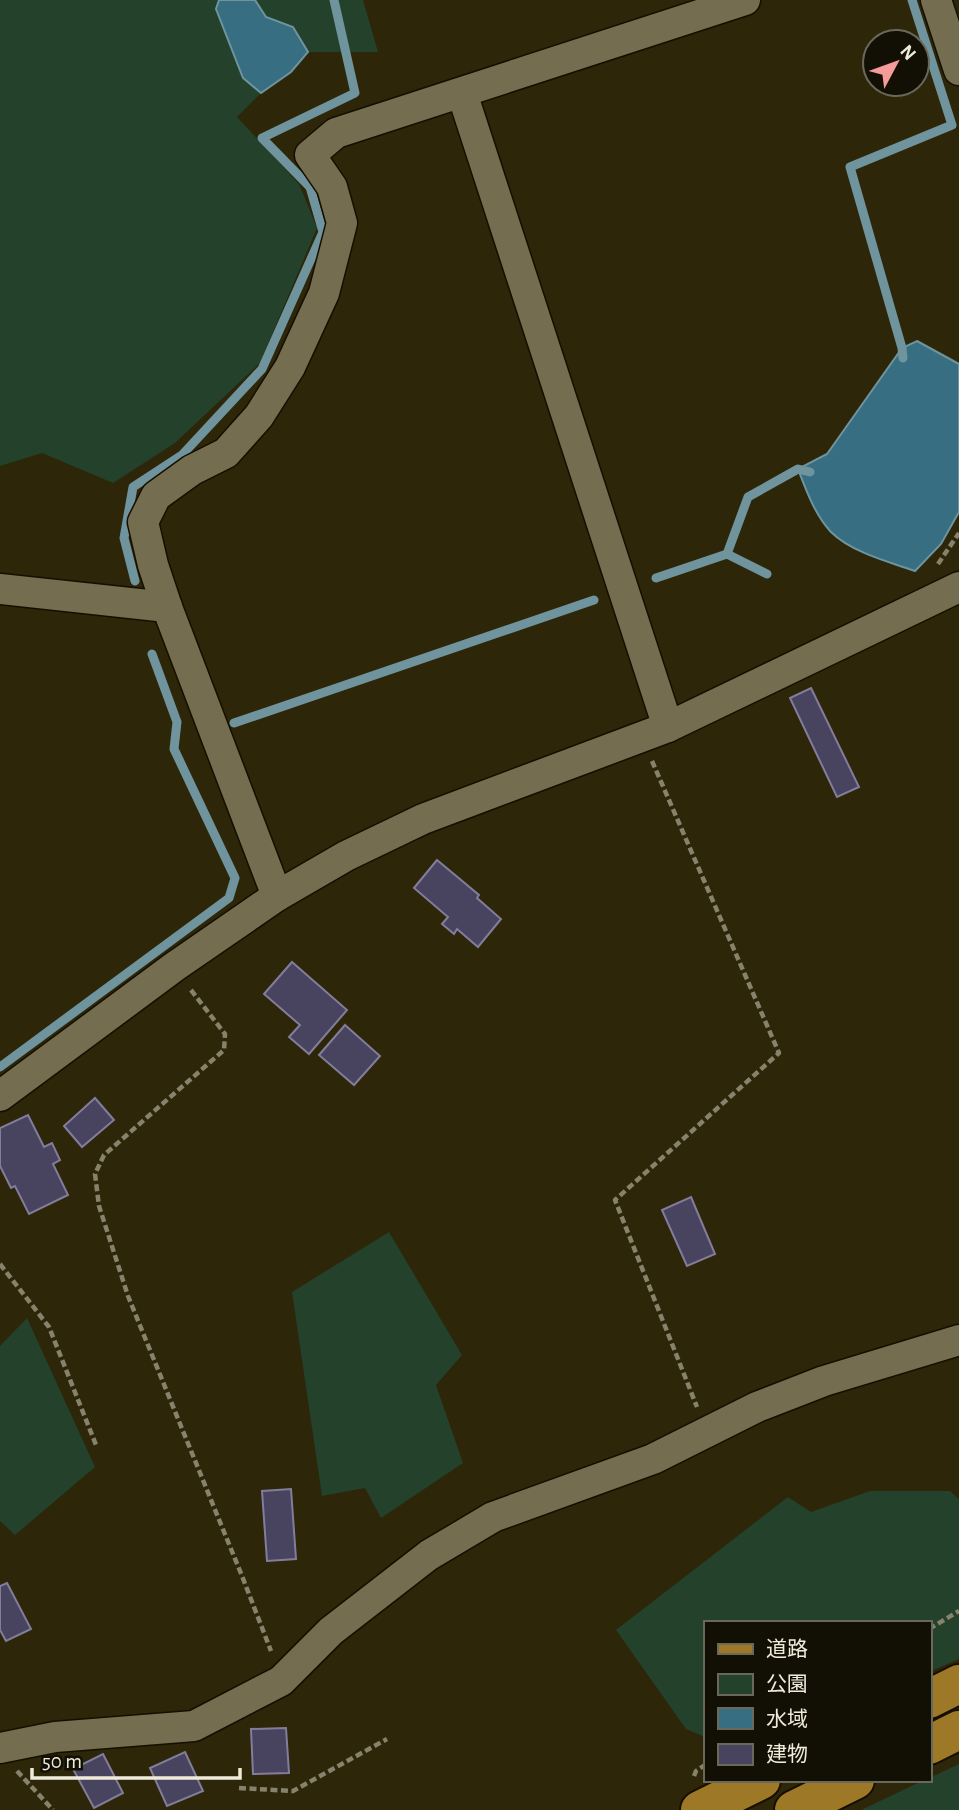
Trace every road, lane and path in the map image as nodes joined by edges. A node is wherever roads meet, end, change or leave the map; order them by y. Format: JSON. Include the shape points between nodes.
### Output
{"nodes":[{"id":1,"x":745,"y":0,"type":"edge"},
{"id":2,"x":936,"y":0,"type":"edge"},
{"id":3,"x":959,"y":70,"type":"edge"},
{"id":4,"x":462,"y":93,"type":"junction"},
{"id":5,"x":959,"y":533,"type":"edge"},
{"id":6,"x":931,"y":574,"type":"dead end"},
{"id":7,"x":959,"y":587,"type":"edge"},
{"id":8,"x":0,"y":589,"type":"edge"},
{"id":9,"x":167,"y":607,"type":"junction"},
{"id":10,"x":655,"y":732,"type":"junction"},
{"id":11,"x":277,"y":896,"type":"junction"},
{"id":12,"x":174,"y":967,"type":"junction"},
{"id":13,"x":0,"y":1096,"type":"edge"},
{"id":14,"x":0,"y":1264,"type":"edge"},
{"id":15,"x":959,"y":1340,"type":"edge"},
{"id":16,"x":707,"y":1433,"type":"junction"},
{"id":17,"x":96,"y":1445,"type":"dead end"},
{"id":18,"x":959,"y":1611,"type":"edge"},
{"id":19,"x":931,"y":1628,"type":"edge"},
{"id":20,"x":281,"y":1681,"type":"junction"},
{"id":21,"x":959,"y":1684,"type":"edge"},
{"id":22,"x":931,"y":1698,"type":"edge"},
{"id":23,"x":959,"y":1730,"type":"edge"},
{"id":24,"x":387,"y":1738,"type":"dead end"},
{"id":25,"x":931,"y":1744,"type":"edge"},
{"id":26,"x":2,"y":1749,"type":"edge"},
{"id":27,"x":757,"y":1782,"type":"edge"},
{"id":28,"x":851,"y":1782,"type":"edge"},
{"id":29,"x":239,"y":1788,"type":"dead end"},
{"id":30,"x":53,"y":1810,"type":"edge"},
{"id":31,"x":699,"y":1810,"type":"edge"},
{"id":32,"x":794,"y":1810,"type":"edge"}],
"edges":[{"from":1,"to":4,"type":"street"},
{"from":2,"to":3,"type":"street"},
{"from":4,"to":9,"type":"street","via":[[336,133],[310,155],[332,187],[342,223],[324,293],[290,367],[259,416],[226,453],[156,496],[143,522]]},
{"from":4,"to":10,"type":"street"},
{"from":5,"to":6,"type":"path"},
{"from":7,"to":10,"type":"street"},
{"from":8,"to":9,"type":"street"},
{"from":9,"to":11,"type":"street"},
{"from":10,"to":11,"type":"street","via":[[423,819]]},
{"from":10,"to":16,"type":"path","via":[[779,1053],[615,1200]]},
{"from":11,"to":12,"type":"street"},
{"from":12,"to":13,"type":"street"},
{"from":12,"to":20,"type":"path","via":[[225,1034],[223,1050],[104,1154],[95,1174],[100,1206],[128,1296]]},
{"from":14,"to":17,"type":"path","via":[[49,1327]]},
{"from":15,"to":16,"type":"street","via":[[824,1381]]},
{"from":16,"to":20,"type":"street","via":[[653,1459],[493,1517],[429,1555],[331,1631]]},
{"from":18,"to":19,"type":"path"},
{"from":20,"to":26,"type":"street","via":[[194,1727],[55,1737]]},
{"from":21,"to":22,"type":"main road"},
{"from":23,"to":25,"type":"main road"},
{"from":24,"to":29,"type":"path","via":[[293,1791]]},
{"from":26,"to":30,"type":"path"},
{"from":27,"to":31,"type":"main road"},
{"from":28,"to":32,"type":"main road"}]}
